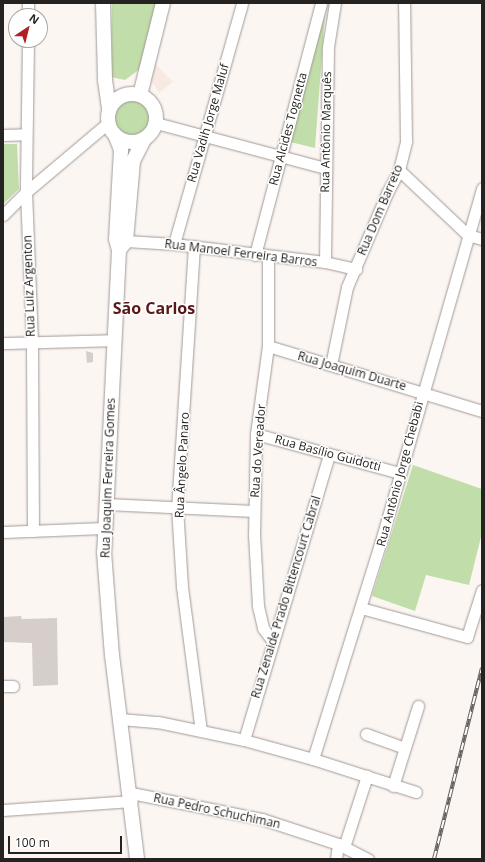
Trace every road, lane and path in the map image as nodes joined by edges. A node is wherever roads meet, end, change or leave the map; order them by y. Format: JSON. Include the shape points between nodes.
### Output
{"nodes":[{"id":1,"x":103,"y":3,"type":"edge"},
{"id":2,"x":163,"y":3,"type":"edge"},
{"id":3,"x":242,"y":3,"type":"edge"},
{"id":4,"x":321,"y":3,"type":"edge"},
{"id":5,"x":335,"y":3,"type":"edge"},
{"id":6,"x":404,"y":3,"type":"edge"},
{"id":7,"x":28,"y":48,"type":"edge"},
{"id":8,"x":140,"y":95,"type":"junction"},
{"id":9,"x":108,"y":117,"type":"junction"},
{"id":10,"x":156,"y":123,"type":"junction"},
{"id":11,"x":26,"y":134,"type":"junction"},
{"id":12,"x":3,"y":135,"type":"edge"},
{"id":13,"x":204,"y":136,"type":"junction"},
{"id":14,"x":116,"y":137,"type":"junction"},
{"id":15,"x":144,"y":139,"type":"junction"},
{"id":16,"x":280,"y":157,"type":"junction"},
{"id":17,"x":324,"y":168,"type":"junction"},
{"id":18,"x":399,"y":170,"type":"junction"},
{"id":19,"x":482,"y":188,"type":"edge"},
{"id":20,"x":26,"y":192,"type":"junction"},
{"id":21,"x":3,"y":215,"type":"edge"},
{"id":22,"x":468,"y":235,"type":"junction"},
{"id":23,"x":482,"y":239,"type":"edge"},
{"id":24,"x":174,"y":244,"type":"junction"},
{"id":25,"x":122,"y":245,"type":"junction"},
{"id":26,"x":194,"y":246,"type":"junction"},
{"id":27,"x":254,"y":255,"type":"junction"},
{"id":28,"x":268,"y":257,"type":"junction"},
{"id":29,"x":324,"y":262,"type":"junction"},
{"id":30,"x":356,"y":269,"type":"junction"},
{"id":31,"x":114,"y":340,"type":"junction"},
{"id":32,"x":3,"y":343,"type":"edge"},
{"id":33,"x":32,"y":343,"type":"junction"},
{"id":34,"x":268,"y":346,"type":"junction"},
{"id":35,"x":331,"y":365,"type":"junction"},
{"id":36,"x":422,"y":391,"type":"junction"},
{"id":37,"x":482,"y":411,"type":"edge"},
{"id":38,"x":256,"y":434,"type":"junction"},
{"id":39,"x":330,"y":454,"type":"junction"},
{"id":40,"x":400,"y":473,"type":"junction"},
{"id":41,"x":106,"y":504,"type":"junction"},
{"id":42,"x":177,"y":507,"type":"junction"},
{"id":43,"x":254,"y":511,"type":"junction"},
{"id":44,"x":104,"y":528,"type":"junction"},
{"id":45,"x":33,"y":531,"type":"junction"},
{"id":46,"x":3,"y":532,"type":"edge"},
{"id":47,"x":482,"y":590,"type":"edge"},
{"id":48,"x":361,"y":608,"type":"junction"},
{"id":49,"x":273,"y":642,"type":"junction"},
{"id":50,"x":418,"y":706,"type":"dead end"},
{"id":51,"x":120,"y":719,"type":"junction"},
{"id":52,"x":200,"y":731,"type":"junction"},
{"id":53,"x":366,"y":734,"type":"dead end"},
{"id":54,"x":244,"y":740,"type":"junction"},
{"id":55,"x":405,"y":748,"type":"junction"},
{"id":56,"x":313,"y":759,"type":"junction"},
{"id":57,"x":367,"y":776,"type":"junction"},
{"id":58,"x":393,"y":786,"type":"junction"},
{"id":59,"x":416,"y":792,"type":"dead end"},
{"id":60,"x":131,"y":797,"type":"junction"},
{"id":61,"x":3,"y":810,"type":"edge"},
{"id":62,"x":341,"y":846,"type":"junction"},
{"id":63,"x":137,"y":859,"type":"edge"},
{"id":64,"x":336,"y":859,"type":"edge"},
{"id":65,"x":368,"y":859,"type":"edge"}],
"edges":[{"from":1,"to":9,"type":"main road"},
{"from":2,"to":8,"type":"main road"},
{"from":3,"to":13,"type":"street","name":"Rua Vadih Jorge Maluf"},
{"from":4,"to":16,"type":"street","name":"Rua Alcides Tognetta"},
{"from":5,"to":17,"type":"street","name":"Rua Antônio Marquês","via":[[328,48]]},
{"from":6,"to":18,"type":"street","name":"Rua Dom Barreto","via":[[406,141]]},
{"from":7,"to":11,"type":"street","name":"Rua Luiz Argenton"},
{"from":8,"to":9,"type":"main road","via":[[118,98]]},
{"from":8,"to":10,"type":"main road","via":[[153,107]]},
{"from":9,"to":14,"type":"main road"},
{"from":9,"to":20,"type":"street"},
{"from":10,"to":13,"type":"street"},
{"from":10,"to":15,"type":"main road"},
{"from":11,"to":12,"type":"street"},
{"from":11,"to":20,"type":"street","name":"Rua Luiz Argenton"},
{"from":13,"to":16,"type":"street"},
{"from":13,"to":24,"type":"street","name":"Rua Vadih Jorge Maluf"},
{"from":14,"to":15,"type":"main road","via":[[130,142]]},
{"from":14,"to":25,"type":"main road","name":"Rua Joaquim Ferreira Gomes","via":[[121,150],[116,240]]},
{"from":15,"to":25,"type":"main road","name":"Rua Joaquim Ferreira Gomes","via":[[133,161]]},
{"from":16,"to":17,"type":"street"},
{"from":16,"to":27,"type":"street","name":"Rua Alcides Tognetta"},
{"from":17,"to":29,"type":"street","name":"Rua Antônio Marquês"},
{"from":18,"to":22,"type":"street"},
{"from":18,"to":30,"type":"street","name":"Rua Dom Barreto"},
{"from":19,"to":22,"type":"street","name":"Rua Antônio Jorge Chebabi"},
{"from":20,"to":21,"type":"street"},
{"from":20,"to":33,"type":"street","name":"Rua Luiz Argenton"},
{"from":22,"to":23,"type":"street"},
{"from":22,"to":36,"type":"street","name":"Rua Antônio Jorge Chebabi"},
{"from":24,"to":25,"type":"street","name":"Rua Manoel Ferreira Barros"},
{"from":24,"to":26,"type":"street","name":"Rua Manoel Ferreira Barros"},
{"from":25,"to":31,"type":"main road","name":"Rua Joaquim Ferreira Gomes"},
{"from":26,"to":27,"type":"street","name":"Rua Manoel Ferreira Barros"},
{"from":26,"to":42,"type":"street","name":"Rua Ângelo Panaro"},
{"from":27,"to":28,"type":"street","name":"Rua Manoel Ferreira Barros"},
{"from":28,"to":29,"type":"street","name":"Rua Manoel Ferreira Barros"},
{"from":28,"to":34,"type":"street","name":"Rua do Vereador"},
{"from":29,"to":30,"type":"street","name":"Rua Manoel Ferreira Barros"},
{"from":30,"to":35,"type":"street","name":"Rua Dom Barreto","via":[[343,302]]},
{"from":31,"to":33,"type":"street"},
{"from":31,"to":41,"type":"main road","name":"Rua Joaquim Ferreira Gomes"},
{"from":32,"to":33,"type":"street"},
{"from":33,"to":45,"type":"street","name":"Rua Luiz Argenton"},
{"from":34,"to":35,"type":"street","name":"Rua Joaquim Duarte"},
{"from":34,"to":38,"type":"street","name":"Rua do Vereador"},
{"from":35,"to":36,"type":"street","name":"Rua Joaquim Duarte"},
{"from":36,"to":37,"type":"street","name":"Rua Joaquim Duarte"},
{"from":36,"to":40,"type":"street","name":"Rua Antônio Jorge Chebabi"},
{"from":38,"to":39,"type":"street","name":"Rua Basílio Guidotti"},
{"from":38,"to":43,"type":"street","name":"Rua do Vereador"},
{"from":39,"to":40,"type":"street","name":"Rua Basílio Guidotti"},
{"from":39,"to":49,"type":"street","name":"Rua Zenaide Prado Bittencourt Cabral"},
{"from":40,"to":48,"type":"street","name":"Rua Antônio Jorge Chebabi"},
{"from":41,"to":42,"type":"street"},
{"from":41,"to":44,"type":"main road","name":"Rua Joaquim Ferreira Gomes"},
{"from":42,"to":43,"type":"street"},
{"from":42,"to":52,"type":"street","name":"Rua Ângelo Panaro","via":[[182,587]]},
{"from":43,"to":49,"type":"street","name":"Rua do Vereador","via":[[258,606],[263,628]]},
{"from":44,"to":45,"type":"street"},
{"from":44,"to":51,"type":"main road","name":"Rua Joaquim Ferreira Gomes","via":[[111,640]]},
{"from":45,"to":46,"type":"street"},
{"from":47,"to":48,"type":"street","via":[[467,637]]},
{"from":48,"to":56,"type":"street","name":"Rua Antônio Jorge Chebabi"},
{"from":49,"to":54,"type":"street","name":"Rua Zenaide Prado Bittencourt Cabral"},
{"from":50,"to":55,"type":"street"},
{"from":51,"to":52,"type":"street","via":[[158,722]]},
{"from":51,"to":60,"type":"main road","name":"Rua Joaquim Ferreira Gomes"},
{"from":52,"to":54,"type":"street"},
{"from":53,"to":55,"type":"street"},
{"from":54,"to":56,"type":"street"},
{"from":55,"to":58,"type":"street"},
{"from":56,"to":57,"type":"street"},
{"from":57,"to":58,"type":"street"},
{"from":57,"to":62,"type":"street"},
{"from":58,"to":59,"type":"street"},
{"from":60,"to":61,"type":"street"},
{"from":60,"to":62,"type":"street","name":"Rua Pedro Schuchiman","via":[[262,819]]},
{"from":60,"to":63,"type":"main road","name":"Rua Joaquim Ferreira Gomes"},
{"from":62,"to":64,"type":"street"},
{"from":62,"to":65,"type":"street","name":"Rua Pedro Schuchiman"}]}
